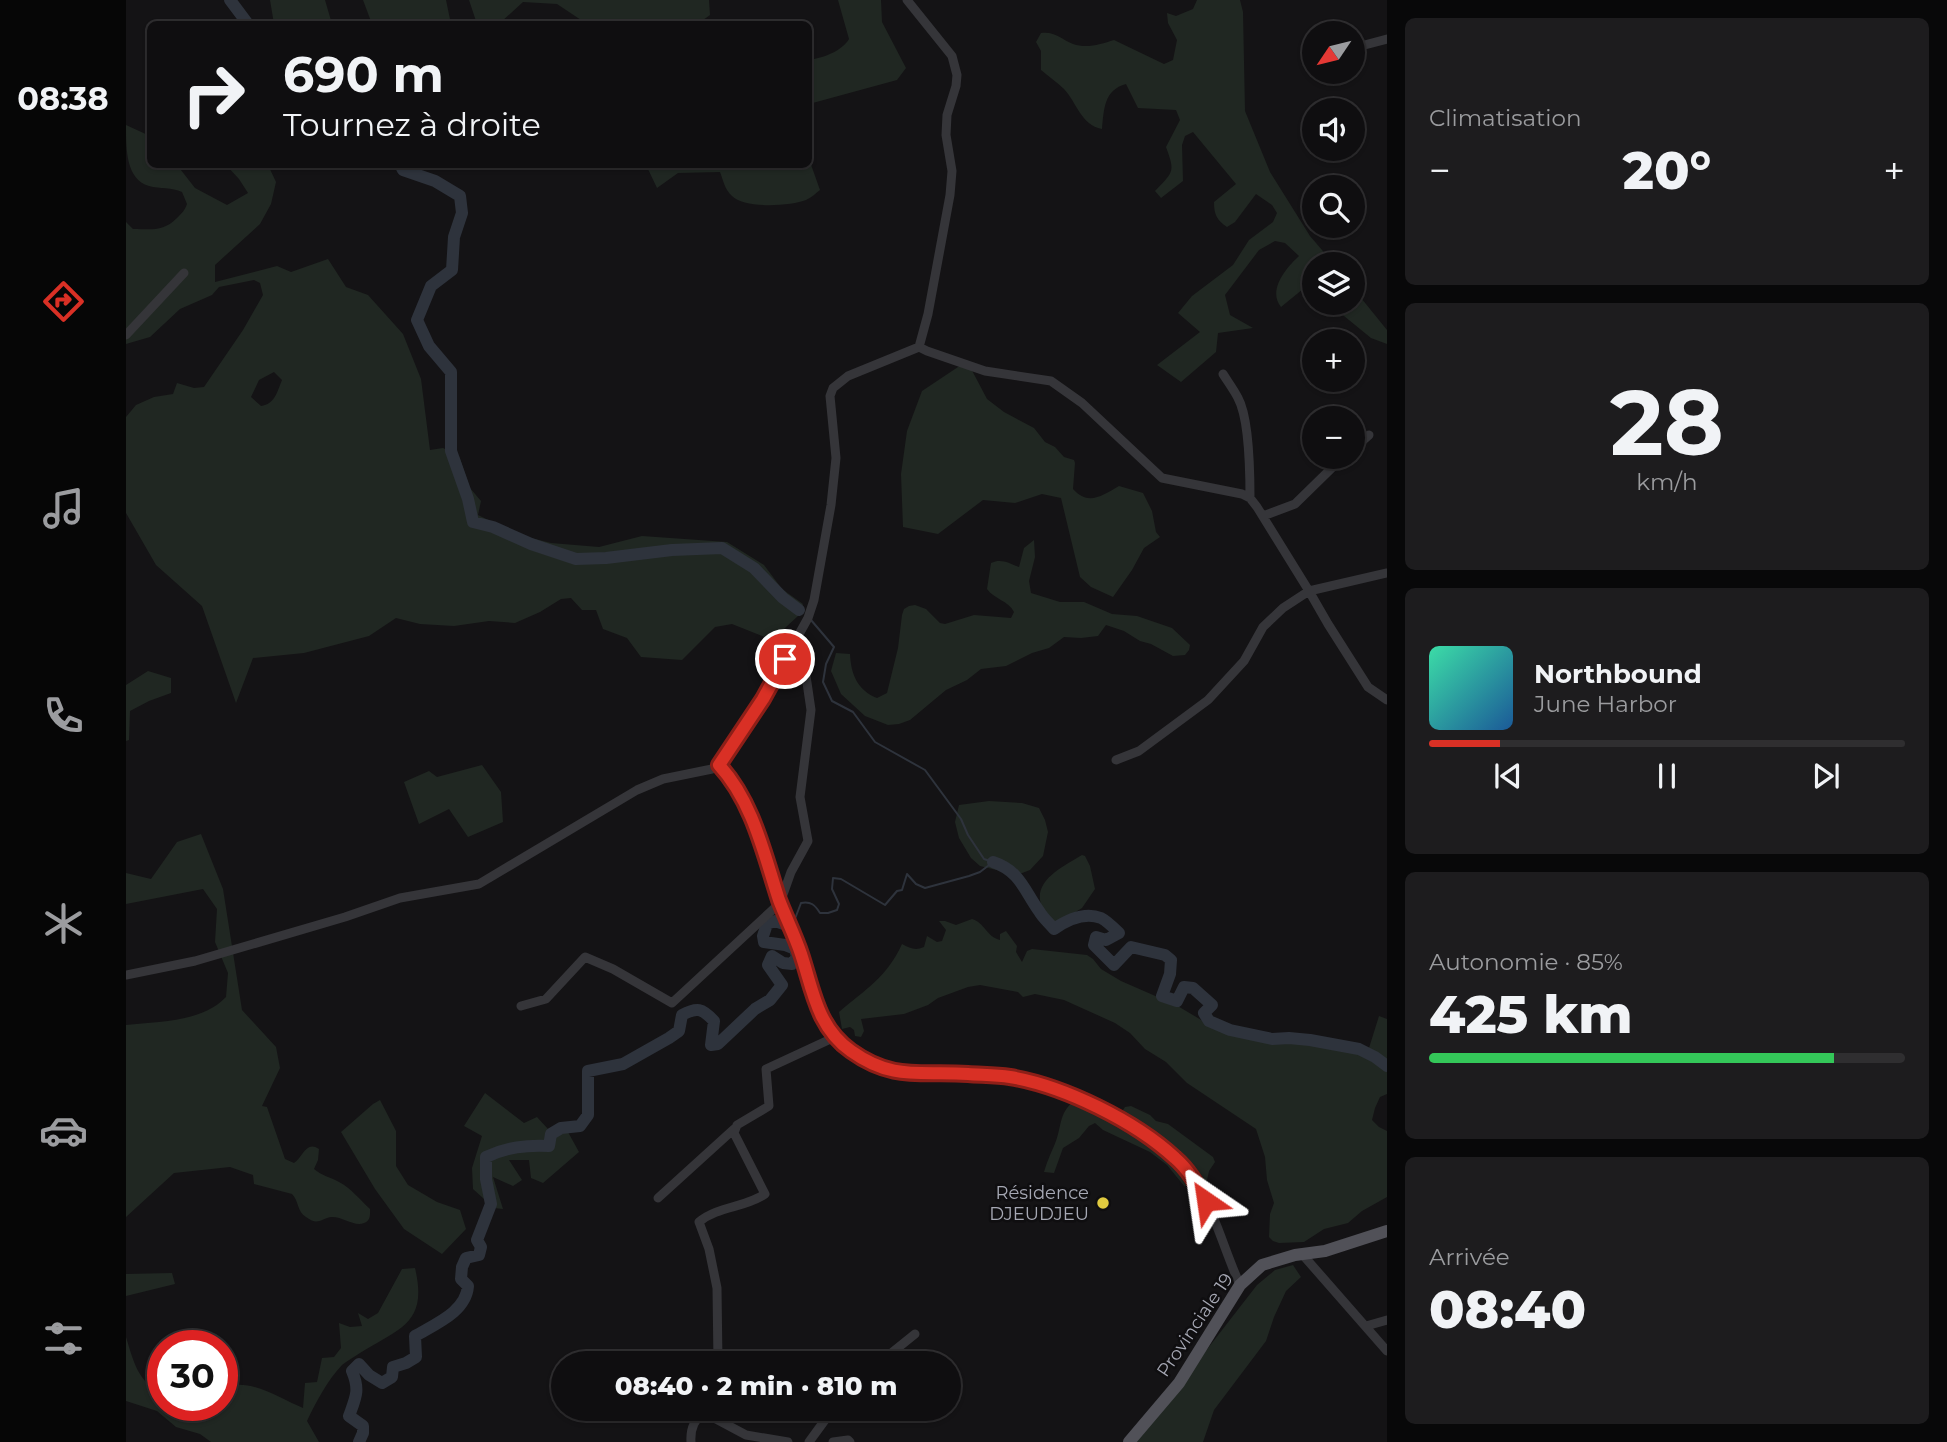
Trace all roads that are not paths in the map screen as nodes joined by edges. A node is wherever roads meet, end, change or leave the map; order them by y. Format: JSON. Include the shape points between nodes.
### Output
{"nodes":[{"id":1,"x":907,"y":0,"type":"edge"},
{"id":2,"x":1387,"y":39,"type":"edge"},
{"id":3,"x":1365,"y":45,"type":"edge"},
{"id":4,"x":184,"y":273,"type":"dead end"},
{"id":5,"x":126,"y":335,"type":"edge"},
{"id":6,"x":919,"y":346,"type":"junction"},
{"id":7,"x":1223,"y":374,"type":"dead end"},
{"id":8,"x":1369,"y":435,"type":"dead end"},
{"id":9,"x":1365,"y":438,"type":"edge"},
{"id":10,"x":1331,"y":469,"type":"edge"},
{"id":11,"x":1250,"y":498,"type":"junction"},
{"id":12,"x":1263,"y":516,"type":"junction"},
{"id":13,"x":1387,"y":573,"type":"edge"},
{"id":14,"x":1309,"y":591,"type":"junction"},
{"id":15,"x":792,"y":645,"type":"junction"},
{"id":16,"x":1387,"y":700,"type":"edge"},
{"id":17,"x":1116,"y":760,"type":"dead end"},
{"id":18,"x":719,"y":765,"type":"junction"},
{"id":19,"x":780,"y":903,"type":"junction"},
{"id":20,"x":126,"y":975,"type":"edge"},
{"id":21,"x":521,"y":1006,"type":"dead end"},
{"id":22,"x":835,"y":1037,"type":"junction"},
{"id":23,"x":734,"y":1129,"type":"junction"},
{"id":24,"x":658,"y":1198,"type":"dead end"},
{"id":25,"x":1387,"y":1231,"type":"edge"},
{"id":26,"x":1302,"y":1254,"type":"junction"},
{"id":27,"x":1240,"y":1286,"type":"junction"},
{"id":28,"x":1387,"y":1320,"type":"edge"},
{"id":29,"x":1366,"y":1326,"type":"junction"},
{"id":30,"x":915,"y":1334,"type":"dead end"},
{"id":31,"x":718,"y":1351,"type":"edge"},
{"id":32,"x":894,"y":1351,"type":"edge"},
{"id":33,"x":1387,"y":1351,"type":"edge"},
{"id":34,"x":696,"y":1421,"type":"edge"},
{"id":35,"x":723,"y":1421,"type":"edge"},
{"id":36,"x":824,"y":1421,"type":"edge"},
{"id":37,"x":691,"y":1442,"type":"edge"},
{"id":38,"x":788,"y":1442,"type":"edge"},
{"id":39,"x":809,"y":1442,"type":"edge"},
{"id":40,"x":833,"y":1442,"type":"edge"},
{"id":41,"x":850,"y":1442,"type":"edge"},
{"id":42,"x":1129,"y":1442,"type":"edge"}],
"edges":[{"from":1,"to":6,"type":"street","via":[[946,47],[957,75],[947,115],[950,195]]},
{"from":2,"to":3,"type":"street"},
{"from":4,"to":5,"type":"street"},
{"from":6,"to":11,"type":"street","via":[[985,371],[1051,382],[1082,403],[1162,478]]},
{"from":6,"to":15,"type":"street","via":[[848,376],[833,388],[836,458],[831,505],[814,600]]},
{"from":7,"to":11,"type":"street","via":[[1240,400]]},
{"from":8,"to":9,"type":"street"},
{"from":10,"to":12,"type":"street","via":[[1295,504]]},
{"from":11,"to":12,"type":"street"},
{"from":12,"to":14,"type":"street"},
{"from":13,"to":14,"type":"street"},
{"from":14,"to":16,"type":"street","via":[[1368,687]]},
{"from":14,"to":17,"type":"street","via":[[1264,627],[1244,661],[1208,700],[1139,751]]},
{"from":15,"to":18,"type":"street"},
{"from":15,"to":19,"type":"street","via":[[806,677],[811,710],[800,797],[808,841]]},
{"from":18,"to":19,"type":"street","via":[[751,818]]},
{"from":18,"to":20,"type":"street","via":[[637,790],[479,884],[400,898],[195,961]]},
{"from":19,"to":21,"type":"street","via":[[672,1003],[585,957],[546,999]]},
{"from":19,"to":22,"type":"street","via":[[818,1009]]},
{"from":22,"to":23,"type":"street","via":[[766,1069],[769,1106]]},
{"from":22,"to":27,"type":"street","via":[[888,1070],[1019,1079],[1080,1099],[1133,1127],[1175,1158],[1193,1178]]},
{"from":23,"to":24,"type":"street"},
{"from":23,"to":31,"type":"street","via":[[765,1194],[699,1222],[717,1288]]},
{"from":25,"to":26,"type":"main road","name":"Provinciale 19"},
{"from":26,"to":27,"type":"main road","name":"Provinciale 19","via":[[1262,1265]]},
{"from":26,"to":29,"type":"street"},
{"from":27,"to":42,"type":"main road","name":"Provinciale 19","via":[[1179,1383]]},
{"from":28,"to":29,"type":"street"},
{"from":29,"to":33,"type":"street"},
{"from":30,"to":32,"type":"street"},
{"from":34,"to":37,"type":"street"},
{"from":35,"to":38,"type":"street","via":[[746,1435]]},
{"from":36,"to":39,"type":"street"},
{"from":40,"to":41,"type":"street"}]}
